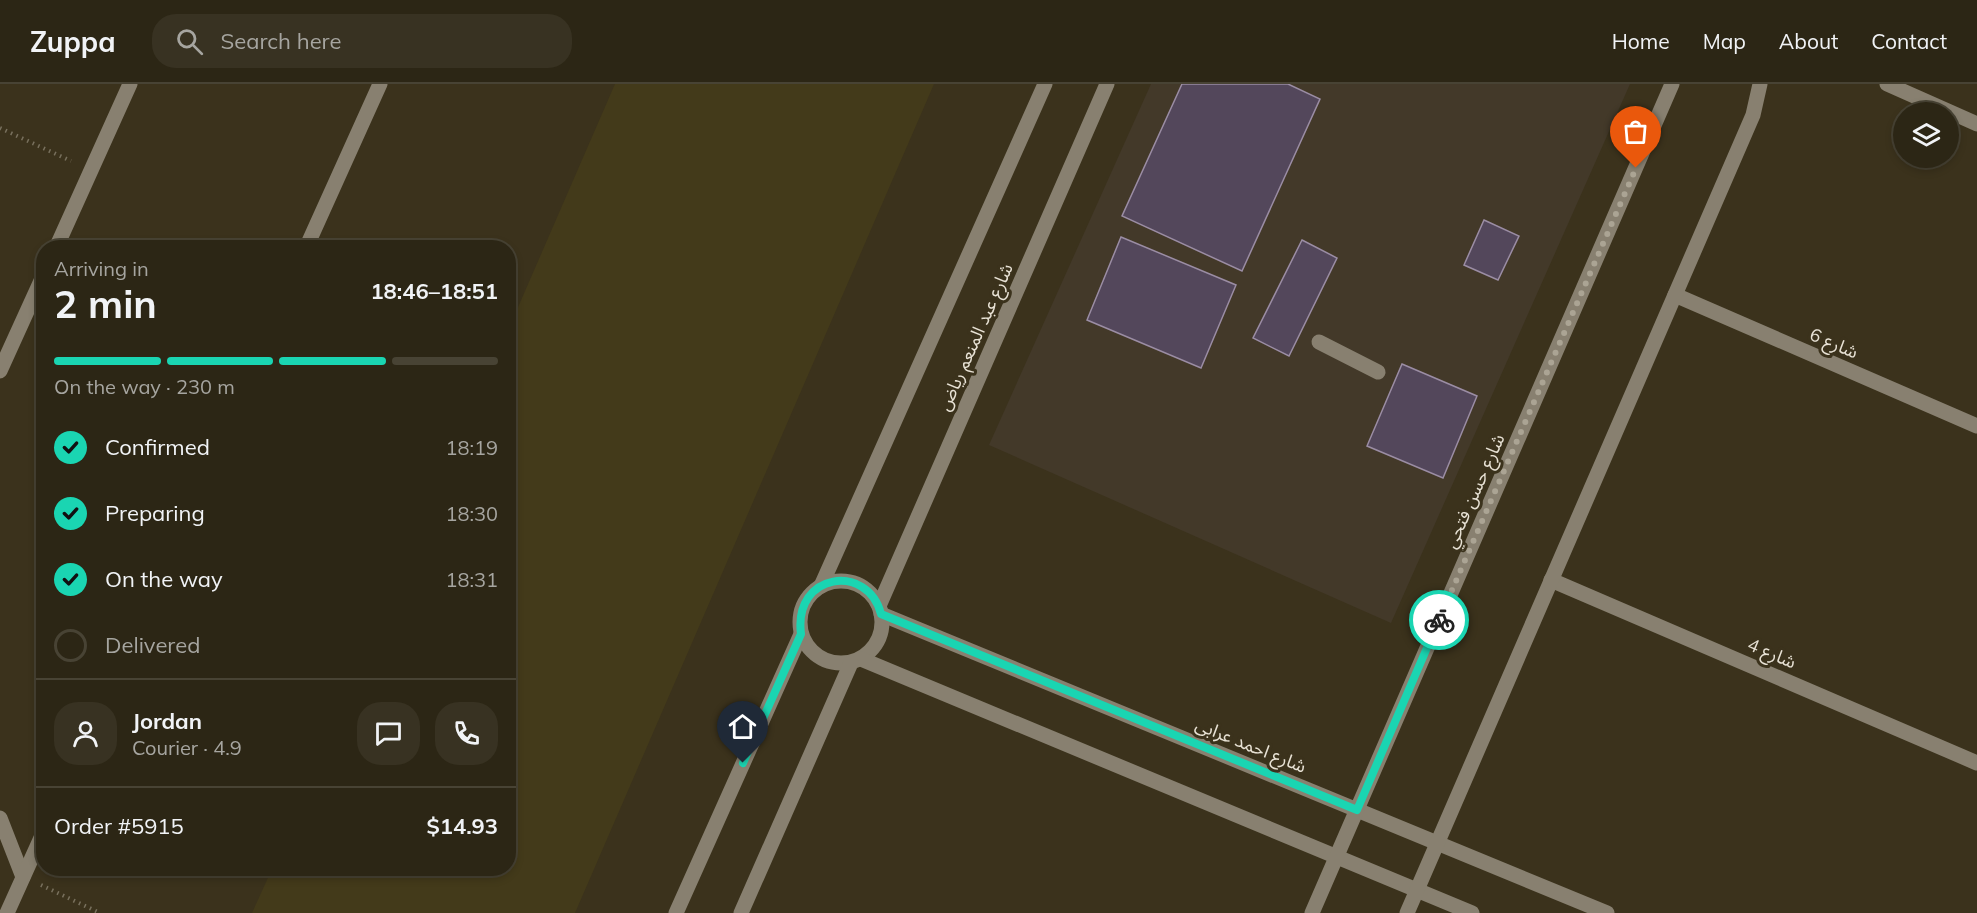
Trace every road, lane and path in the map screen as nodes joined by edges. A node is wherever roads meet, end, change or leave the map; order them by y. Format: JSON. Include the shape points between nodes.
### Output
{"nodes":[{"id":1,"x":130,"y":84,"type":"edge"},
{"id":2,"x":380,"y":84,"type":"edge"},
{"id":3,"x":1045,"y":84,"type":"edge"},
{"id":4,"x":1107,"y":84,"type":"edge"},
{"id":5,"x":1672,"y":84,"type":"edge"},
{"id":6,"x":1760,"y":84,"type":"edge"},
{"id":7,"x":1887,"y":84,"type":"edge"},
{"id":8,"x":1977,"y":124,"type":"edge"},
{"id":9,"x":0,"y":128,"type":"edge"},
{"id":10,"x":91,"y":171,"type":"junction"},
{"id":11,"x":60,"y":240,"type":"edge"},
{"id":12,"x":310,"y":240,"type":"edge"},
{"id":13,"x":36,"y":292,"type":"edge"},
{"id":14,"x":1675,"y":295,"type":"junction"},
{"id":15,"x":1318,"y":342,"type":"dead end"},
{"id":16,"x":0,"y":371,"type":"edge"},
{"id":17,"x":1378,"y":372,"type":"dead end"},
{"id":18,"x":1977,"y":426,"type":"edge"},
{"id":19,"x":1551,"y":580,"type":"junction"},
{"id":20,"x":821,"y":586,"type":"junction"},
{"id":21,"x":880,"y":610,"type":"junction"},
{"id":22,"x":801,"y":634,"type":"junction"},
{"id":23,"x":856,"y":661,"type":"junction"},
{"id":24,"x":1977,"y":763,"type":"edge"},
{"id":25,"x":1357,"y":810,"type":"junction"},
{"id":26,"x":0,"y":818,"type":"edge"},
{"id":27,"x":1437,"y":843,"type":"junction"},
{"id":28,"x":36,"y":849,"type":"edge"},
{"id":29,"x":1336,"y":857,"type":"junction"},
{"id":30,"x":23,"y":877,"type":"junction"},
{"id":31,"x":1416,"y":890,"type":"junction"},
{"id":32,"x":7,"y":913,"type":"edge"},
{"id":33,"x":100,"y":913,"type":"edge"},
{"id":34,"x":676,"y":913,"type":"edge"},
{"id":35,"x":741,"y":913,"type":"edge"},
{"id":36,"x":1312,"y":913,"type":"edge"},
{"id":37,"x":1407,"y":913,"type":"edge"},
{"id":38,"x":1472,"y":913,"type":"edge"},
{"id":39,"x":1607,"y":913,"type":"edge"}],
"edges":[{"from":1,"to":10,"type":"street"},
{"from":2,"to":12,"type":"street"},
{"from":3,"to":20,"type":"street"},
{"from":4,"to":21,"type":"street","name":"شارع عبد المنعم رياض"},
{"from":5,"to":25,"type":"street","name":"شارع حسن فتحي"},
{"from":6,"to":14,"type":"street","via":[[1753,115]]},
{"from":7,"to":8,"type":"street"},
{"from":9,"to":10,"type":"path"},
{"from":10,"to":11,"type":"street"},
{"from":13,"to":16,"type":"street"},
{"from":14,"to":18,"type":"street","name":"شارع 6"},
{"from":14,"to":19,"type":"street"},
{"from":15,"to":17,"type":"street"},
{"from":19,"to":24,"type":"street","name":"شارع 4"},
{"from":19,"to":27,"type":"street"},
{"from":20,"to":21,"type":"street","via":[[847,581],[861,586]]},
{"from":20,"to":22,"type":"street","via":[[802,606]]},
{"from":21,"to":23,"type":"street","via":[[879,640]]},
{"from":21,"to":25,"type":"street","name":"شارع احمد عرابى"},
{"from":22,"to":23,"type":"street","via":[[812,652],[821,658],[841,664]]},
{"from":22,"to":34,"type":"street"},
{"from":23,"to":29,"type":"street"},
{"from":23,"to":35,"type":"street"},
{"from":25,"to":27,"type":"street","name":"شارع احمد عرابى"},
{"from":25,"to":29,"type":"street","name":"شارع حسن فتحي"},
{"from":26,"to":30,"type":"street"},
{"from":27,"to":31,"type":"street"},
{"from":27,"to":39,"type":"street","name":"شارع احمد عرابى"},
{"from":28,"to":30,"type":"street"},
{"from":29,"to":31,"type":"street"},
{"from":29,"to":36,"type":"street","name":"شارع حسن فتحي"},
{"from":30,"to":32,"type":"street"},
{"from":30,"to":33,"type":"path"},
{"from":31,"to":37,"type":"street"},
{"from":31,"to":38,"type":"street"}]}
